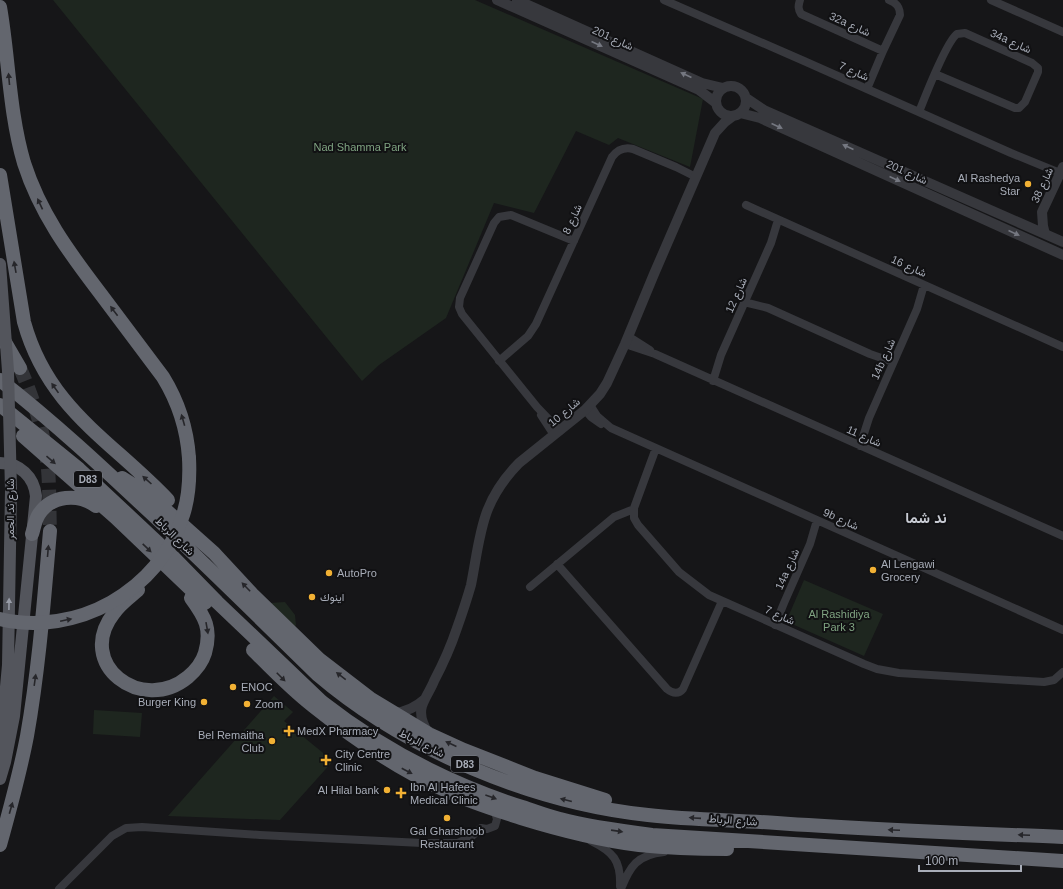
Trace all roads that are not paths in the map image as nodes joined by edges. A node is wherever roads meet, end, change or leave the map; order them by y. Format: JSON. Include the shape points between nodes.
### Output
{"nodes":[{"id":1,"x":497,"y":0,"type":"edge"},
{"id":2,"x":517,"y":0,"type":"edge"},
{"id":3,"x":664,"y":0,"type":"edge"},
{"id":4,"x":800,"y":0,"type":"edge"},
{"id":5,"x":889,"y":0,"type":"edge"},
{"id":6,"x":991,"y":0,"type":"edge"},
{"id":7,"x":0,"y":6,"type":"edge"},
{"id":8,"x":1063,"y":32,"type":"edge"},
{"id":9,"x":883,"y":51,"type":"junction"},
{"id":10,"x":935,"y":74,"type":"junction"},
{"id":11,"x":722,"y":88,"type":"junction"},
{"id":12,"x":867,"y":89,"type":"junction"},
{"id":13,"x":746,"y":98,"type":"junction"},
{"id":14,"x":716,"y":104,"type":"junction"},
{"id":15,"x":919,"y":112,"type":"junction"},
{"id":16,"x":736,"y":114,"type":"junction"},
{"id":17,"x":715,"y":133,"type":"junction"},
{"id":18,"x":1061,"y":172,"type":"edge"},
{"id":19,"x":698,"y":174,"type":"junction"},
{"id":20,"x":0,"y":175,"type":"edge"},
{"id":21,"x":746,"y":205,"type":"dead end"},
{"id":22,"x":1042,"y":212,"type":"junction"},
{"id":23,"x":781,"y":221,"type":"junction"},
{"id":24,"x":1022,"y":224,"type":"junction"},
{"id":25,"x":1045,"y":234,"type":"junction"},
{"id":26,"x":573,"y":242,"type":"junction"},
{"id":27,"x":1063,"y":242,"type":"edge"},
{"id":28,"x":1063,"y":255,"type":"edge"},
{"id":29,"x":0,"y":263,"type":"edge"},
{"id":30,"x":927,"y":286,"type":"junction"},
{"id":31,"x":746,"y":299,"type":"junction"},
{"id":32,"x":0,"y":334,"type":"edge"},
{"id":33,"x":627,"y":340,"type":"junction"},
{"id":34,"x":1063,"y":347,"type":"edge"},
{"id":35,"x":498,"y":359,"type":"junction"},
{"id":36,"x":892,"y":365,"type":"junction"},
{"id":37,"x":20,"y":368,"type":"tunnel mouth"},
{"id":38,"x":709,"y":379,"type":"junction"},
{"id":39,"x":0,"y":380,"type":"edge"},
{"id":40,"x":0,"y":405,"type":"edge"},
{"id":41,"x":588,"y":408,"type":"junction"},
{"id":42,"x":0,"y":416,"type":"edge"},
{"id":43,"x":557,"y":433,"type":"junction"},
{"id":44,"x":856,"y":444,"type":"junction"},
{"id":45,"x":659,"y":449,"type":"junction"},
{"id":46,"x":0,"y":463,"type":"edge"},
{"id":47,"x":107,"y":471,"type":"junction"},
{"id":48,"x":634,"y":509,"type":"junction"},
{"id":49,"x":614,"y":517,"type":"junction"},
{"id":50,"x":115,"y":518,"type":"junction"},
{"id":51,"x":634,"y":518,"type":"junction"},
{"id":52,"x":820,"y":521,"type":"junction"},
{"id":53,"x":50,"y":531,"type":"tunnel mouth"},
{"id":54,"x":32,"y":534,"type":"junction"},
{"id":55,"x":1063,"y":536,"type":"edge"},
{"id":56,"x":210,"y":550,"type":"junction"},
{"id":57,"x":162,"y":562,"type":"junction"},
{"id":58,"x":557,"y":564,"type":"junction"},
{"id":59,"x":144,"y":577,"type":"junction"},
{"id":60,"x":530,"y":587,"type":"dead end"},
{"id":61,"x":722,"y":601,"type":"junction"},
{"id":62,"x":0,"y":619,"type":"edge"},
{"id":63,"x":773,"y":624,"type":"junction"},
{"id":64,"x":1063,"y":630,"type":"edge"},
{"id":65,"x":1063,"y":672,"type":"edge"},
{"id":66,"x":425,"y":699,"type":"junction"},
{"id":67,"x":394,"y":714,"type":"junction"},
{"id":68,"x":429,"y":734,"type":"junction"},
{"id":69,"x":0,"y":755,"type":"edge"},
{"id":70,"x":0,"y":779,"type":"edge"},
{"id":71,"x":494,"y":810,"type":"junction"},
{"id":72,"x":649,"y":815,"type":"junction"},
{"id":73,"x":578,"y":834,"type":"junction"},
{"id":74,"x":1063,"y":837,"type":"edge"},
{"id":75,"x":0,"y":845,"type":"edge"},
{"id":76,"x":840,"y":848,"type":"junction"},
{"id":77,"x":702,"y":849,"type":"junction"},
{"id":78,"x":1063,"y":861,"type":"edge"},
{"id":79,"x":60,"y":889,"type":"edge"},
{"id":80,"x":620,"y":889,"type":"edge"}],
"edges":[{"from":1,"to":14,"type":"street","name":"شارع 201","one_way":true,"via":[[699,90]]},
{"from":11,"to":2,"type":"street","name":"شارع 201","one_way":true,"via":[[702,83]]},
{"from":3,"to":12,"type":"street","name":"شارع 7"},
{"from":4,"to":9,"type":"street","name":"32a شارع","via":[[798,10],[801,14]]},
{"from":5,"to":9,"type":"street","via":[[898,6],[900,15]]},
{"from":6,"to":8,"type":"street"},
{"from":59,"to":7,"type":"highway","one_way":true,"bridge":true,"via":[[164,554],[179,526],[188,494],[189,458],[184,423],[170,388],[159,371],[67,249],[37,196],[24,163],[15,128]]},
{"from":9,"to":12,"type":"street"},
{"from":10,"to":10,"type":"street","name":"34a شارع","via":[[950,41],[961,33],[969,34],[1038,68],[1025,102],[1019,108]]},
{"from":10,"to":15,"type":"street","name":"34a شارع"},
{"from":11,"to":13,"type":"street","via":[[735,86],[743,90]]},
{"from":11,"to":14,"type":"street","via":[[717,94]]},
{"from":12,"to":15,"type":"street","name":"شارع 7"},
{"from":13,"to":16,"type":"street","via":[[746,105]]},
{"from":24,"to":13,"type":"street","name":"شارع 201","one_way":true,"via":[[764,110]]},
{"from":14,"to":16,"type":"street","via":[[723,114]]},
{"from":14,"to":17,"type":"street","name":"شارع 10"},
{"from":15,"to":18,"type":"street","name":"شارع 7","via":[[1042,169]]},
{"from":16,"to":17,"type":"street","name":"شارع 10"},
{"from":16,"to":28,"type":"street","name":"شارع 201","one_way":true,"via":[[760,118]]},
{"from":17,"to":19,"type":"street","name":"شارع 10"},
{"from":18,"to":22,"type":"street","name":"شارع 38"},
{"from":19,"to":26,"type":"street","name":"شارع 8","via":[[634,149],[617,152],[612,156]]},
{"from":19,"to":33,"type":"street","name":"شارع 10"},
{"from":56,"to":20,"type":"highway","one_way":true,"via":[[197,531],[158,489],[70,407],[44,370],[24,322]]},
{"from":21,"to":23,"type":"street","name":"شارع 16"},
{"from":22,"to":24,"type":"street","name":"شارع 38"},
{"from":22,"to":25,"type":"street","name":"شارع 38"},
{"from":23,"to":30,"type":"street","name":"شارع 16"},
{"from":23,"to":31,"type":"street","name":"شارع 12"},
{"from":24,"to":25,"type":"street","name":"شارع 201"},
{"from":25,"to":27,"type":"street","name":"شارع 201"},
{"from":26,"to":35,"type":"street","name":"شارع 8","via":[[536,324],[515,348]]},
{"from":26,"to":35,"type":"street","via":[[510,215],[499,218],[494,223],[460,298],[459,307]]},
{"from":69,"to":29,"type":"main road","name":"شارع ند الحمر","one_way":true,"bridge":true,"via":[[8,665],[11,490],[8,371]]},
{"from":30,"to":34,"type":"street","name":"شارع 16"},
{"from":30,"to":36,"type":"street","name":"14b شارع"},
{"from":31,"to":36,"type":"street"},
{"from":31,"to":38,"type":"street","name":"شارع 12"},
{"from":32,"to":37,"type":"highway"},
{"from":33,"to":38,"type":"street","name":"شارع 11","via":[[645,346],[656,354]]},
{"from":33,"to":41,"type":"street","name":"شارع 10","via":[[607,383]]},
{"from":35,"to":43,"type":"street"},
{"from":36,"to":44,"type":"street","name":"14b شارع"},
{"from":38,"to":44,"type":"street","name":"شارع 11"},
{"from":39,"to":47,"type":"highway","name":"شارع الرباط","number":"D83"},
{"from":40,"to":76,"type":"highway","name":"شارع الرباط","number":"D83","one_way":true,"via":[[79,469],[322,702],[387,747],[454,782],[492,798],[558,819],[652,835]]},
{"from":41,"to":43,"type":"street","name":"شارع 10"},
{"from":41,"to":45,"type":"street","name":"9b شارع","via":[[611,428]]},
{"from":42,"to":50,"type":"highway","one_way":true},
{"from":43,"to":66,"type":"street","name":"شارع 10","via":[[512,470],[499,486],[489,505],[482,525],[464,607],[450,646]]},
{"from":44,"to":55,"type":"street","name":"شارع 11"},
{"from":45,"to":48,"type":"street"},
{"from":45,"to":52,"type":"street","name":"9b شارع"},
{"from":46,"to":54,"type":"main road","via":[[17,467],[32,481],[36,496]]},
{"from":47,"to":56,"type":"highway","via":[[149,495]]},
{"from":72,"to":47,"type":"highway","name":"شارع الرباط","number":"D83","one_way":true,"via":[[584,804],[522,787],[442,754],[375,718],[318,675]]},
{"from":48,"to":49,"type":"street"},
{"from":48,"to":51,"type":"street"},
{"from":49,"to":51,"type":"street"},
{"from":49,"to":58,"type":"street"},
{"from":50,"to":54,"type":"highway","via":[[84,499],[66,498],[44,509]]},
{"from":50,"to":57,"type":"highway","one_way":true},
{"from":51,"to":61,"type":"street","name":"شارع 7","via":[[679,572],[700,589]]},
{"from":52,"to":63,"type":"street","name":"14a شارع"},
{"from":52,"to":64,"type":"street","name":"9b شارع"},
{"from":75,"to":53,"type":"highway","one_way":true,"via":[[17,785],[31,713],[41,638]]},
{"from":54,"to":70,"type":"main road","via":[[14,716]]},
{"from":67,"to":56,"type":"highway","one_way":true,"via":[[319,659]]},
{"from":57,"to":59,"type":"highway","one_way":true,"via":[[169,575],[203,614],[208,627],[208,644],[203,660],[181,682],[165,689],[146,690],[127,685],[108,668],[103,653],[103,638],[113,614],[138,590]]},
{"from":57,"to":71,"type":"highway","one_way":true,"via":[[285,682],[346,731],[396,765],[445,790]]},
{"from":58,"to":60,"type":"street"},
{"from":58,"to":61,"type":"street","via":[[667,689],[674,693],[683,689]]},
{"from":62,"to":59,"type":"highway","one_way":true,"bridge":true,"via":[[40,623],[76,618],[117,600]]},
{"from":61,"to":63,"type":"street","name":"شارع 7"},
{"from":63,"to":65,"type":"street","name":"شارع 7","via":[[864,664],[891,672],[1048,682],[1057,679]]},
{"from":66,"to":67,"type":"street","via":[[414,708]]},
{"from":66,"to":68,"type":"street","name":"شارع 10","via":[[422,720]]},
{"from":67,"to":68,"type":"highway"},
{"from":72,"to":68,"type":"highway","one_way":true,"via":[[500,765]]},
{"from":71,"to":73,"type":"highway"},
{"from":71,"to":79,"type":"street","via":[[496,826],[481,828],[458,842],[283,837],[126,828],[112,836]]},
{"from":74,"to":72,"type":"highway","name":"شارع الرباط","number":"D83","one_way":true,"via":[[842,828]]},
{"from":73,"to":77,"type":"highway","via":[[639,845]]},
{"from":73,"to":80,"type":"street","via":[[602,846],[613,855],[619,867]]},
{"from":76,"to":77,"type":"highway"},
{"from":76,"to":78,"type":"highway","name":"شارع الرباط","number":"D83"},
{"from":77,"to":80,"type":"street","via":[[646,856],[630,869]]}]}
